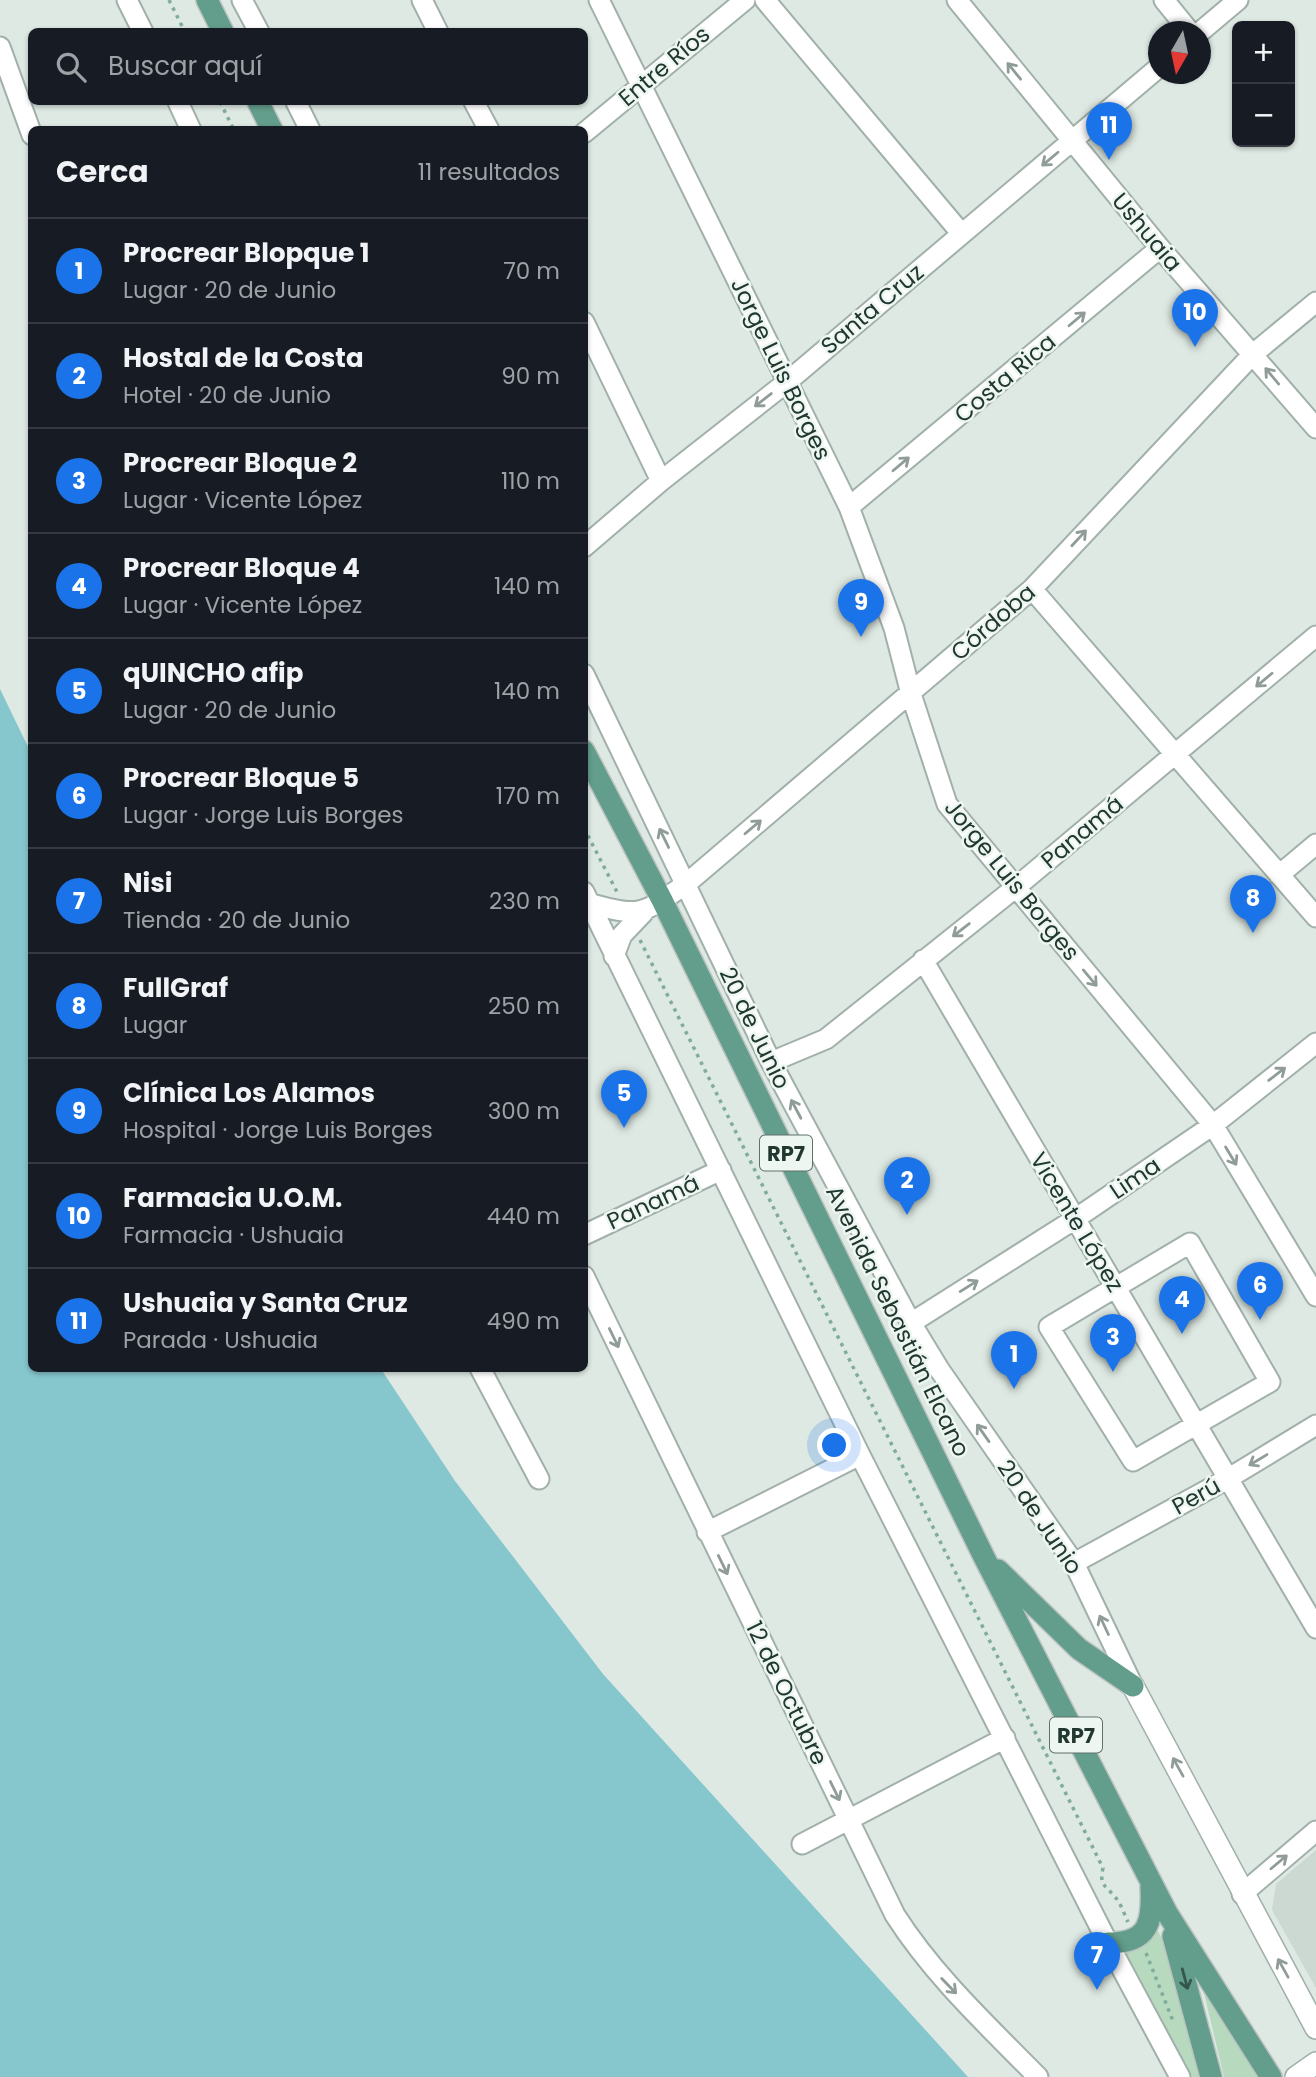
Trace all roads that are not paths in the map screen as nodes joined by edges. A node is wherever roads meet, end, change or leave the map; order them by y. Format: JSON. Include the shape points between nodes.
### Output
{"nodes":[{"id":1,"x":127,"y":0,"type":"edge"},
{"id":2,"x":207,"y":0,"type":"edge"},
{"id":3,"x":422,"y":0,"type":"edge"},
{"id":4,"x":599,"y":0,"type":"edge"},
{"id":5,"x":745,"y":0,"type":"edge"},
{"id":6,"x":765,"y":0,"type":"edge"},
{"id":7,"x":957,"y":0,"type":"edge"},
{"id":8,"x":1164,"y":0,"type":"edge"},
{"id":9,"x":1238,"y":0,"type":"edge"},
{"id":10,"x":244,"y":1,"type":"edge"},
{"id":11,"x":1181,"y":21,"type":"edge"},
{"id":12,"x":1211,"y":23,"type":"edge"},
{"id":13,"x":141,"y":28,"type":"edge"},
{"id":14,"x":221,"y":28,"type":"edge"},
{"id":15,"x":257,"y":28,"type":"edge"},
{"id":16,"x":436,"y":28,"type":"edge"},
{"id":17,"x":0,"y":47,"type":"edge"},
{"id":18,"x":1148,"y":77,"type":"edge"},
{"id":19,"x":642,"y":83,"type":"junction"},
{"id":20,"x":179,"y":105,"type":"edge"},
{"id":21,"x":260,"y":105,"type":"edge"},
{"id":22,"x":298,"y":105,"type":"edge"},
{"id":23,"x":476,"y":105,"type":"edge"},
{"id":24,"x":29,"y":126,"type":"edge"},
{"id":25,"x":189,"y":126,"type":"edge"},
{"id":26,"x":270,"y":126,"type":"edge"},
{"id":27,"x":308,"y":126,"type":"edge"},
{"id":28,"x":487,"y":126,"type":"edge"},
{"id":29,"x":588,"y":130,"type":"edge"},
{"id":30,"x":1071,"y":142,"type":"junction"},
{"id":31,"x":961,"y":233,"type":"junction"},
{"id":32,"x":1160,"y":248,"type":"junction"},
{"id":33,"x":1316,"y":302,"type":"edge"},
{"id":34,"x":588,"y":330,"type":"edge"},
{"id":35,"x":1253,"y":354,"type":"junction"},
{"id":36,"x":787,"y":382,"type":"junction"},
{"id":37,"x":1316,"y":428,"type":"edge"},
{"id":38,"x":661,"y":481,"type":"junction"},
{"id":39,"x":849,"y":507,"type":"junction"},
{"id":40,"x":588,"y":544,"type":"edge"},
{"id":41,"x":1032,"y":589,"type":"junction"},
{"id":42,"x":1316,"y":636,"type":"edge"},
{"id":43,"x":588,"y":682,"type":"edge"},
{"id":44,"x":911,"y":694,"type":"junction"},
{"id":45,"x":1175,"y":754,"type":"junction"},
{"id":46,"x":588,"y":759,"type":"edge"},
{"id":47,"x":1316,"y":844,"type":"edge"},
{"id":48,"x":1279,"y":875,"type":"junction"},
{"id":49,"x":686,"y":884,"type":"junction"},
{"id":50,"x":1015,"y":888,"type":"junction"},
{"id":51,"x":588,"y":898,"type":"edge"},
{"id":52,"x":588,"y":900,"type":"edge"},
{"id":53,"x":662,"y":900,"type":"junction"},
{"id":54,"x":635,"y":916,"type":"junction"},
{"id":55,"x":1316,"y":917,"type":"edge"},
{"id":56,"x":614,"y":956,"type":"junction"},
{"id":57,"x":923,"y":960,"type":"junction"},
{"id":58,"x":1316,"y":1043,"type":"edge"},
{"id":59,"x":771,"y":1062,"type":"junction"},
{"id":60,"x":1213,"y":1125,"type":"junction"},
{"id":61,"x":721,"y":1170,"type":"junction"},
{"id":62,"x":1074,"y":1219,"type":"junction"},
{"id":63,"x":588,"y":1232,"type":"edge"},
{"id":64,"x":588,"y":1284,"type":"edge"},
{"id":65,"x":1115,"y":1286,"type":"junction"},
{"id":66,"x":1316,"y":1296,"type":"edge"},
{"id":67,"x":911,"y":1323,"type":"junction"},
{"id":68,"x":482,"y":1372,"type":"edge"},
{"id":69,"x":1197,"y":1425,"type":"junction"},
{"id":70,"x":1316,"y":1425,"type":"edge"},
{"id":71,"x":860,"y":1455,"type":"junction"},
{"id":72,"x":1229,"y":1478,"type":"junction"},
{"id":73,"x":539,"y":1479,"type":"dead end"},
{"id":74,"x":707,"y":1532,"type":"junction"},
{"id":75,"x":984,"y":1557,"type":"junction"},
{"id":76,"x":1074,"y":1563,"type":"junction"},
{"id":77,"x":1316,"y":1628,"type":"edge"},
{"id":78,"x":1133,"y":1686,"type":"junction"},
{"id":79,"x":1005,"y":1738,"type":"junction"},
{"id":80,"x":849,"y":1819,"type":"junction"},
{"id":81,"x":1316,"y":1831,"type":"edge"},
{"id":82,"x":802,"y":1844,"type":"dead end"},
{"id":83,"x":1151,"y":1882,"type":"junction"},
{"id":84,"x":1242,"y":1894,"type":"junction"},
{"id":85,"x":1167,"y":1913,"type":"junction"},
{"id":86,"x":1108,"y":1942,"type":"junction"},
{"id":87,"x":1316,"y":2028,"type":"edge"},
{"id":88,"x":1316,"y":2063,"type":"edge"},
{"id":89,"x":1038,"y":2077,"type":"edge"},
{"id":90,"x":1180,"y":2077,"type":"edge"},
{"id":91,"x":1211,"y":2077,"type":"edge"},
{"id":92,"x":1271,"y":2077,"type":"edge"},
{"id":93,"x":1296,"y":2077,"type":"edge"}],
"edges":[{"from":1,"to":13,"type":"street"},
{"from":2,"to":14,"type":"main road"},
{"from":3,"to":16,"type":"street"},
{"from":4,"to":19,"type":"street","name":"Jorge Luis Borges"},
{"from":5,"to":19,"type":"street","name":"Entre Ríos"},
{"from":6,"to":31,"type":"street"},
{"from":30,"to":7,"type":"street","name":"Ushuaia","one_way":true},
{"from":8,"to":11,"type":"street"},
{"from":9,"to":12,"type":"street"},
{"from":10,"to":15,"type":"street"},
{"from":17,"to":24,"type":"street"},
{"from":18,"to":30,"type":"street","name":"Santa Cruz"},
{"from":19,"to":29,"type":"street","name":"Entre Ríos"},
{"from":19,"to":36,"type":"street","name":"Jorge Luis Borges"},
{"from":20,"to":25,"type":"street"},
{"from":21,"to":26,"type":"main road"},
{"from":22,"to":27,"type":"street"},
{"from":23,"to":28,"type":"street"},
{"from":30,"to":31,"type":"street","name":"Santa Cruz","one_way":true},
{"from":30,"to":32,"type":"street","name":"Ushuaia"},
{"from":31,"to":36,"type":"street","name":"Santa Cruz"},
{"from":32,"to":35,"type":"street","name":"Ushuaia"},
{"from":39,"to":32,"type":"street","name":"Costa Rica","one_way":true},
{"from":33,"to":35,"type":"street","name":"Córdoba"},
{"from":34,"to":38,"type":"street"},
{"from":37,"to":35,"type":"street","name":"Ushuaia","one_way":true},
{"from":41,"to":35,"type":"street","name":"Córdoba","one_way":true},
{"from":36,"to":38,"type":"street","name":"Santa Cruz","one_way":true},
{"from":36,"to":39,"type":"street","name":"Jorge Luis Borges"},
{"from":38,"to":40,"type":"street","name":"Santa Cruz"},
{"from":39,"to":44,"type":"street","name":"Jorge Luis Borges","via":[[894,628]]},
{"from":41,"to":44,"type":"street","name":"Córdoba"},
{"from":41,"to":45,"type":"street"},
{"from":42,"to":45,"type":"street","name":"Panamá","one_way":true},
{"from":49,"to":43,"type":"street","name":"20 de Junio","one_way":true},
{"from":49,"to":44,"type":"street","name":"Córdoba","one_way":true},
{"from":44,"to":50,"type":"street","name":"Jorge Luis Borges","via":[[947,804]]},
{"from":45,"to":48,"type":"street"},
{"from":45,"to":50,"type":"street","name":"Panamá"},
{"from":46,"to":53,"type":"main road","name":"Avenida Sebastián Elcano","number":"RP7"},
{"from":47,"to":48,"type":"street"},
{"from":48,"to":55,"type":"street"},
{"from":49,"to":53,"type":"street","name":"Córdoba"},
{"from":49,"to":59,"type":"street","name":"20 de Junio"},
{"from":50,"to":57,"type":"street","name":"Panamá","one_way":true},
{"from":50,"to":60,"type":"street","name":"Jorge Luis Borges","one_way":true},
{"from":51,"to":54,"type":"street"},
{"from":52,"to":56,"type":"street"},
{"from":53,"to":54,"type":"street","name":"Córdoba"},
{"from":53,"to":75,"type":"main road","name":"Avenida Sebastián Elcano","number":"RP7"},
{"from":54,"to":56,"type":"street","name":"Córdoba"},
{"from":56,"to":61,"type":"street"},
{"from":57,"to":59,"type":"street","name":"Panamá","via":[[826,1039]]},
{"from":57,"to":62,"type":"street","name":"Vicente López"},
{"from":60,"to":58,"type":"street","name":"Lima","one_way":true},
{"from":67,"to":59,"type":"street","name":"20 de Junio","one_way":true},
{"from":60,"to":62,"type":"street","name":"Lima"},
{"from":60,"to":66,"type":"street","name":"Jorge Luis Borges","one_way":true},
{"from":61,"to":63,"type":"street","name":"Panamá"},
{"from":61,"to":71,"type":"street"},
{"from":62,"to":65,"type":"street","name":"Vicente López"},
{"from":67,"to":62,"type":"street","name":"Lima","one_way":true},
{"from":64,"to":74,"type":"street","name":"12 de Octubre","one_way":true},
{"from":65,"to":69,"type":"street","name":"Vicente López"},
{"from":65,"to":69,"type":"street","via":[[1049,1327],[1133,1461]]},
{"from":65,"to":69,"type":"street","via":[[1190,1242],[1270,1382]]},
{"from":76,"to":67,"type":"street","name":"20 de Junio","one_way":true},
{"from":68,"to":73,"type":"street"},
{"from":69,"to":72,"type":"street","name":"Vicente López"},
{"from":70,"to":72,"type":"street","name":"Perú","one_way":true},
{"from":71,"to":74,"type":"street"},
{"from":71,"to":79,"type":"street"},
{"from":72,"to":76,"type":"street","name":"Perú"},
{"from":72,"to":77,"type":"street","name":"Vicente López"},
{"from":74,"to":80,"type":"street","name":"12 de Octubre","one_way":true},
{"from":75,"to":78,"type":"main road","via":[[1079,1649]]},
{"from":75,"to":83,"type":"main road","name":"Avenida Sebastián Elcano","number":"RP7"},
{"from":78,"to":76,"type":"street","name":"20 de Junio","one_way":true},
{"from":84,"to":78,"type":"street","name":"20 de Junio","one_way":true},
{"from":79,"to":80,"type":"street"},
{"from":79,"to":86,"type":"street"},
{"from":80,"to":82,"type":"street"},
{"from":80,"to":89,"type":"street","name":"12 de Octubre","one_way":true,"via":[[916,1948]]},
{"from":84,"to":81,"type":"street","one_way":true},
{"from":83,"to":85,"type":"main road","name":"Avenida Sebastián Elcano","number":"RP7"},
{"from":83,"to":86,"type":"main road","via":[[1146,1931],[1138,1939]]},
{"from":87,"to":84,"type":"street","name":"20 de Junio","one_way":true},
{"from":85,"to":91,"type":"main road","name":"Avenida Sebastián Elcano","number":"RP7","one_way":true},
{"from":85,"to":92,"type":"main road","name":"Avenida Sebastián Elcano","number":"RP7"},
{"from":86,"to":90,"type":"street"},
{"from":88,"to":93,"type":"street"}]}
